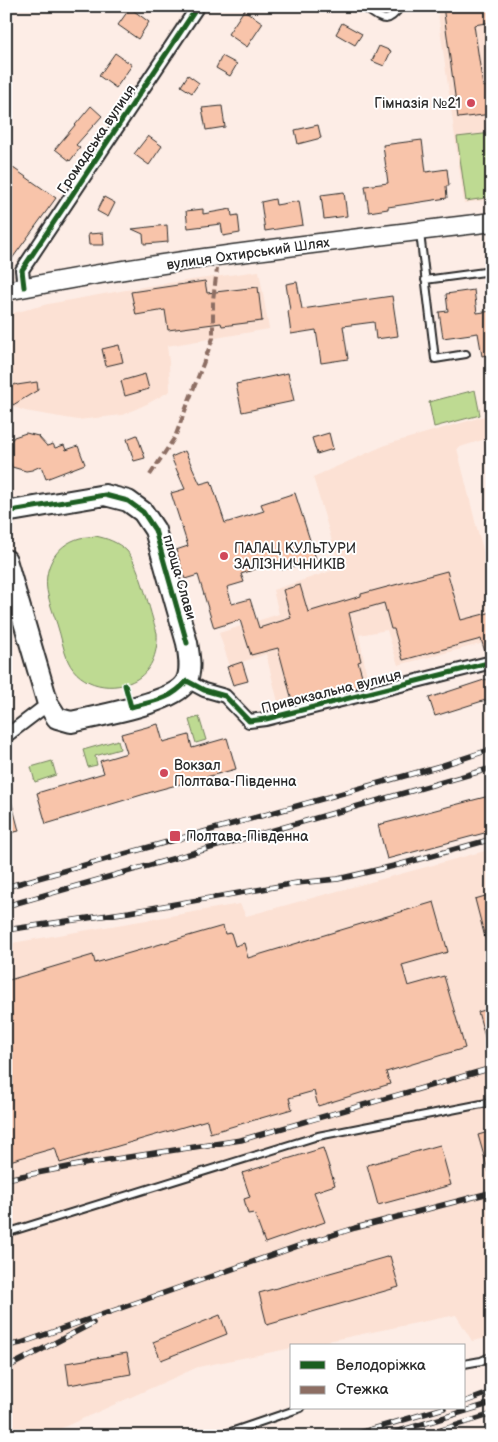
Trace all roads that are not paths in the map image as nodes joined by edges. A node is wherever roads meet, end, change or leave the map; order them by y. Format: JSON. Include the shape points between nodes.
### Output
{"nodes":[{"id":1,"x":198,"y":6,"type":"edge"},
{"id":2,"x":362,"y":6,"type":"edge"},
{"id":3,"x":401,"y":6,"type":"edge"},
{"id":4,"x":492,"y":222,"type":"edge"},
{"id":5,"x":419,"y":231,"type":"junction"},
{"id":6,"x":492,"y":271,"type":"edge"},
{"id":7,"x":425,"y":280,"type":"junction"},
{"id":8,"x":24,"y":287,"type":"junction"},
{"id":9,"x":6,"y":291,"type":"edge"},
{"id":10,"x":466,"y":354,"type":"dead end"},
{"id":11,"x":6,"y":509,"type":"edge"},
{"id":12,"x":6,"y":560,"type":"edge"},
{"id":13,"x":492,"y":662,"type":"edge"},
{"id":14,"x":187,"y":681,"type":"junction"},
{"id":15,"x":48,"y":704,"type":"junction"},
{"id":16,"x":6,"y":736,"type":"edge"},
{"id":17,"x":492,"y":1102,"type":"edge"},
{"id":18,"x":6,"y":1233,"type":"edge"},
{"id":19,"x":492,"y":1356,"type":"edge"},
{"id":20,"x":466,"y":1364,"type":"edge"},
{"id":21,"x":296,"y":1410,"type":"edge"},
{"id":22,"x":219,"y":1436,"type":"edge"}],
"edges":[{"from":1,"to":8,"type":"street","name":"Громадська вулиця","via":[[22,270]]},
{"from":2,"to":3,"type":"lane","via":[[386,20],[393,17]]},
{"from":4,"to":5,"type":"main road","name":"вулиця Охтирський Шлях"},
{"from":5,"to":7,"type":"lane"},
{"from":5,"to":8,"type":"main road","name":"вулиця Охтирський Шлях","via":[[250,252]]},
{"from":6,"to":7,"type":"lane"},
{"from":7,"to":10,"type":"lane","via":[[435,359]]},
{"from":8,"to":9,"type":"main road","name":"вулиця Охтирський Шлях"},
{"from":11,"to":14,"type":"main road","name":"площа Слави","via":[[11,511],[105,495],[128,501],[143,512],[154,530],[187,643],[190,661]]},
{"from":12,"to":15,"type":"main road"},
{"from":13,"to":14,"type":"street","name":"Привокзальна вулиця","via":[[266,720],[249,721],[226,696]]},
{"from":14,"to":15,"type":"main road","via":[[162,699],[71,722],[57,718]]},
{"from":15,"to":16,"type":"street"},
{"from":17,"to":18,"type":"lane","via":[[318,1136]]},
{"from":19,"to":20,"type":"lane"},
{"from":21,"to":22,"type":"lane"}]}
